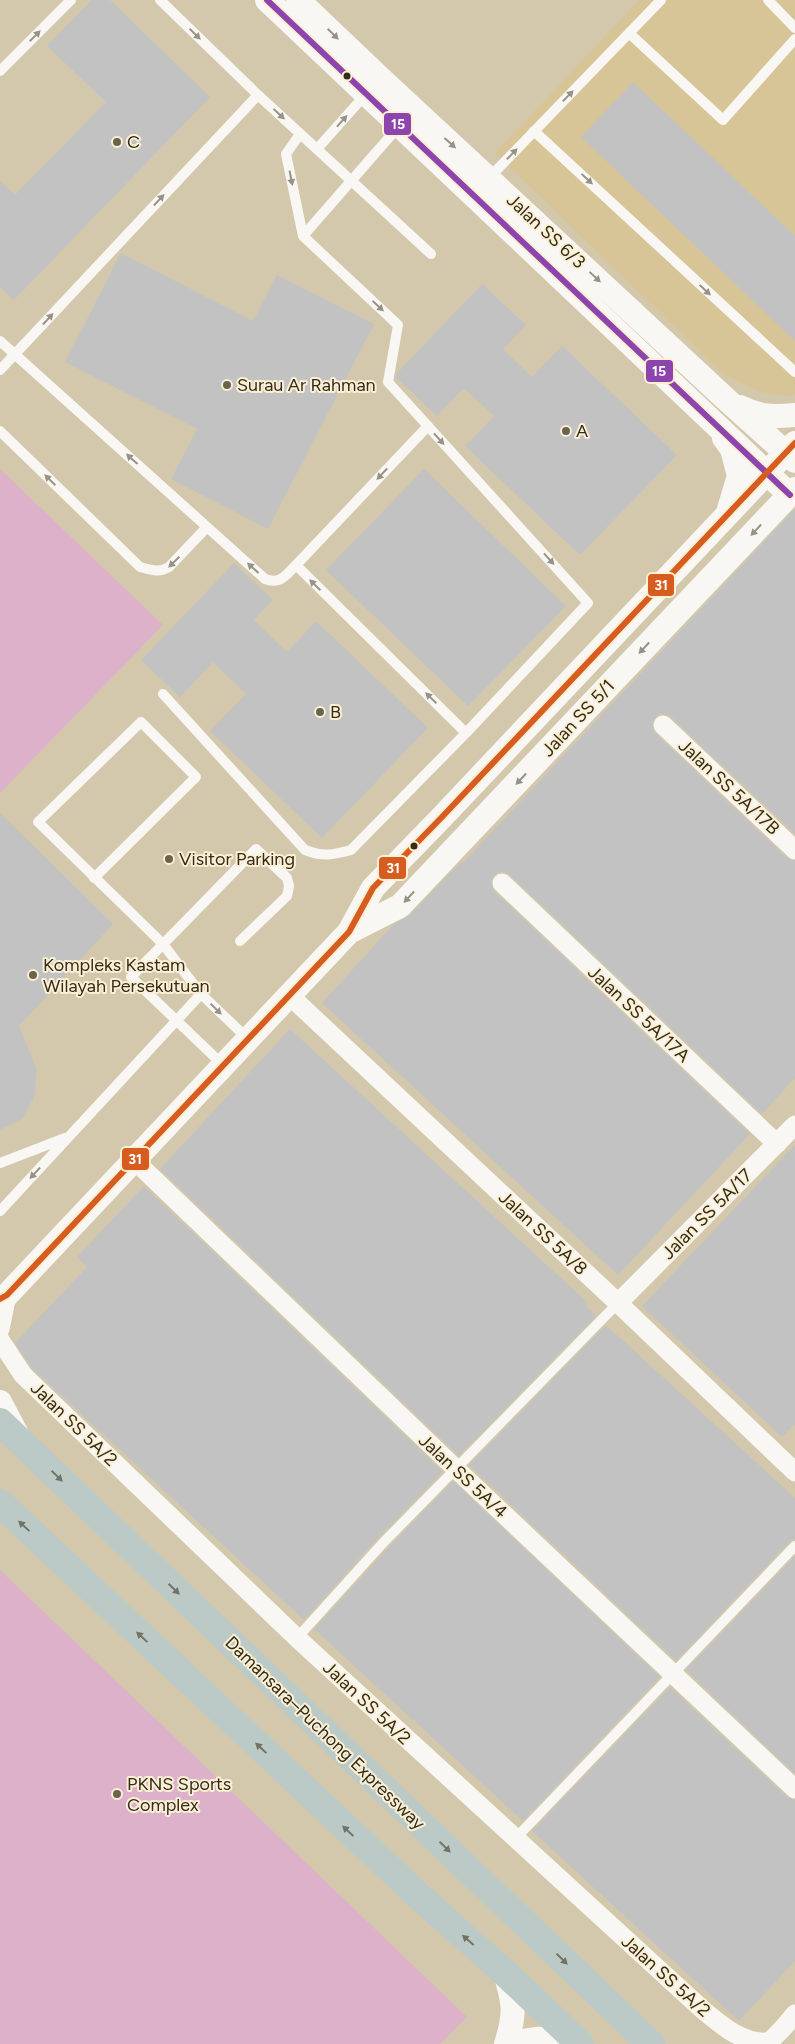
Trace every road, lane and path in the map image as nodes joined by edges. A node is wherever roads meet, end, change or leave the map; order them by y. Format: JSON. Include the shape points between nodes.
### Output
{"nodes":[{"id":1,"x":71,"y":0,"type":"edge"},
{"id":2,"x":160,"y":0,"type":"edge"},
{"id":3,"x":298,"y":0,"type":"edge"},
{"id":4,"x":661,"y":0,"type":"edge"},
{"id":5,"x":768,"y":0,"type":"edge"},
{"id":6,"x":272,"y":2,"type":"edge"},
{"id":7,"x":795,"y":28,"type":"edge"},
{"id":8,"x":629,"y":33,"type":"junction"},
{"id":9,"x":795,"y":39,"type":"edge"},
{"id":10,"x":0,"y":71,"type":"edge"},
{"id":11,"x":374,"y":86,"type":"junction"},
{"id":12,"x":258,"y":95,"type":"junction"},
{"id":13,"x":407,"y":118,"type":"junction"},
{"id":14,"x":534,"y":131,"type":"junction"},
{"id":15,"x":300,"y":134,"type":"junction"},
{"id":16,"x":317,"y":149,"type":"junction"},
{"id":17,"x":489,"y":178,"type":"junction"},
{"id":18,"x":352,"y":181,"type":"junction"},
{"id":19,"x":513,"y":201,"type":"junction"},
{"id":20,"x":496,"y":219,"type":"junction"},
{"id":21,"x":303,"y":236,"type":"junction"},
{"id":22,"x":431,"y":254,"type":"dead end"},
{"id":23,"x":0,"y":341,"type":"edge"},
{"id":24,"x":14,"y":354,"type":"junction"},
{"id":25,"x":0,"y":370,"type":"edge"},
{"id":26,"x":795,"y":372,"type":"edge"},
{"id":27,"x":727,"y":400,"type":"junction"},
{"id":28,"x":795,"y":415,"type":"edge"},
{"id":29,"x":712,"y":420,"type":"junction"},
{"id":30,"x":428,"y":426,"type":"junction"},
{"id":31,"x":0,"y":431,"type":"edge"},
{"id":32,"x":792,"y":452,"type":"edge"},
{"id":33,"x":767,"y":473,"type":"junction"},
{"id":34,"x":792,"y":492,"type":"edge"},
{"id":35,"x":727,"y":515,"type":"junction"},
{"id":36,"x":207,"y":527,"type":"junction"},
{"id":37,"x":296,"y":565,"type":"junction"},
{"id":38,"x":163,"y":694,"type":"dead end"},
{"id":39,"x":663,"y":725,"type":"dead end"},
{"id":40,"x":466,"y":733,"type":"junction"},
{"id":41,"x":795,"y":850,"type":"edge"},
{"id":42,"x":94,"y":878,"type":"junction"},
{"id":43,"x":502,"y":883,"type":"dead end"},
{"id":44,"x":349,"y":932,"type":"junction"},
{"id":45,"x":240,"y":941,"type":"dead end"},
{"id":46,"x":163,"y":944,"type":"junction"},
{"id":47,"x":201,"y":994,"type":"junction"},
{"id":48,"x":289,"y":995,"type":"junction"},
{"id":49,"x":177,"y":1021,"type":"junction"},
{"id":50,"x":248,"y":1039,"type":"junction"},
{"id":51,"x":223,"y":1065,"type":"junction"},
{"id":52,"x":795,"y":1124,"type":"edge"},
{"id":53,"x":68,"y":1137,"type":"junction"},
{"id":54,"x":777,"y":1144,"type":"junction"},
{"id":55,"x":134,"y":1160,"type":"junction"},
{"id":56,"x":0,"y":1162,"type":"edge"},
{"id":57,"x":0,"y":1211,"type":"edge"},
{"id":58,"x":2,"y":1301,"type":"edge"},
{"id":59,"x":618,"y":1303,"type":"junction"},
{"id":60,"x":0,"y":1329,"type":"edge"},
{"id":61,"x":0,"y":1340,"type":"edge"},
{"id":62,"x":0,"y":1402,"type":"edge"},
{"id":63,"x":0,"y":1422,"type":"edge"},
{"id":64,"x":22,"y":1442,"type":"junction"},
{"id":65,"x":793,"y":1465,"type":"edge"},
{"id":66,"x":456,"y":1469,"type":"junction"},
{"id":67,"x":0,"y":1503,"type":"edge"},
{"id":68,"x":795,"y":1546,"type":"edge"},
{"id":69,"x":297,"y":1638,"type":"junction"},
{"id":70,"x":673,"y":1673,"type":"junction"},
{"id":71,"x":795,"y":1789,"type":"edge"},
{"id":72,"x":515,"y":1839,"type":"junction"},
{"id":73,"x":505,"y":1972,"type":"junction"},
{"id":74,"x":795,"y":2014,"type":"edge"},
{"id":75,"x":579,"y":2043,"type":"edge"},
{"id":76,"x":506,"y":2044,"type":"edge"},
{"id":77,"x":515,"y":2044,"type":"edge"},
{"id":78,"x":651,"y":2044,"type":"edge"},
{"id":79,"x":754,"y":2044,"type":"edge"}],
"edges":[{"from":10,"to":1,"type":"lane","one_way":true},
{"from":2,"to":12,"type":"lane","one_way":true},
{"from":3,"to":11,"type":"street","name":"Jalan SS 6/3","one_way":true},
{"from":4,"to":8,"type":"lane"},
{"from":5,"to":7,"type":"lane"},
{"from":6,"to":11,"type":"street","name":"Jalan SS 6/3"},
{"from":8,"to":9,"type":"lane","via":[[723,120]]},
{"from":14,"to":8,"type":"lane","one_way":true},
{"from":11,"to":13,"type":"street","name":"Jalan SS 6/3"},
{"from":16,"to":11,"type":"lane","one_way":true},
{"from":12,"to":15,"type":"lane","one_way":true},
{"from":24,"to":12,"type":"lane","one_way":true},
{"from":13,"to":17,"type":"street","name":"Jalan SS 6/3","one_way":true},
{"from":13,"to":18,"type":"lane"},
{"from":13,"to":20,"type":"street","name":"Jalan SS 6/3"},
{"from":17,"to":14,"type":"lane","one_way":true},
{"from":14,"to":26,"type":"lane","one_way":true},
{"from":15,"to":16,"type":"lane"},
{"from":15,"to":21,"type":"lane","one_way":true,"via":[[286,154]]},
{"from":16,"to":18,"type":"lane"},
{"from":17,"to":19,"type":"street","name":"Jalan SS 6/3"},
{"from":18,"to":21,"type":"lane"},
{"from":18,"to":22,"type":"lane"},
{"from":19,"to":20,"type":"street"},
{"from":19,"to":27,"type":"street","name":"Jalan SS 6/3","one_way":true},
{"from":20,"to":29,"type":"street","name":"Jalan SS 6/3"},
{"from":21,"to":30,"type":"lane","one_way":true,"via":[[398,325],[388,382]]},
{"from":23,"to":24,"type":"lane"},
{"from":24,"to":25,"type":"lane"},
{"from":36,"to":24,"type":"lane","one_way":true},
{"from":27,"to":28,"type":"street","via":[[770,417]]},
{"from":27,"to":32,"type":"street","name":"Jalan SS 6/3"},
{"from":29,"to":33,"type":"street","name":"Jalan SS 6/3"},
{"from":29,"to":35,"type":"street","via":[[732,449],[739,476]]},
{"from":30,"to":37,"type":"lane","one_way":true},
{"from":30,"to":40,"type":"lane","one_way":true,"via":[[588,603]]},
{"from":36,"to":31,"type":"lane","one_way":true,"via":[[169,567],[162,571],[140,567]]},
{"from":32,"to":33,"type":"street","name":"Jalan SS 5/1"},
{"from":33,"to":34,"type":"street","name":"Jalan SS 6/3"},
{"from":33,"to":35,"type":"street","name":"Jalan SS 5/1"},
{"from":34,"to":44,"type":"street","name":"Jalan SS 5/1","one_way":true,"via":[[400,906]]},
{"from":35,"to":44,"type":"street","name":"Jalan SS 5/1","via":[[373,888]]},
{"from":37,"to":36,"type":"lane","one_way":true,"via":[[280,581],[272,582]]},
{"from":40,"to":37,"type":"lane","one_way":true},
{"from":38,"to":40,"type":"lane","via":[[305,850],[318,856],[351,850]]},
{"from":39,"to":41,"type":"street","name":"Jalan SS 5A/17B"},
{"from":42,"to":42,"type":"lane","via":[[38,822],[140,722],[196,777]]},
{"from":42,"to":46,"type":"lane"},
{"from":43,"to":54,"type":"street","name":"Jalan SS 5A/17A"},
{"from":44,"to":48,"type":"street","name":"Jalan SS 5/1"},
{"from":45,"to":46,"type":"lane","via":[[287,896],[289,886],[287,878],[256,849]]},
{"from":46,"to":47,"type":"lane"},
{"from":46,"to":49,"type":"lane","via":[[131,977]]},
{"from":47,"to":49,"type":"lane"},
{"from":47,"to":50,"type":"lane","one_way":true},
{"from":48,"to":50,"type":"street","name":"Jalan SS 5/1"},
{"from":48,"to":59,"type":"street","name":"Jalan SS 5A/8"},
{"from":49,"to":51,"type":"lane"},
{"from":49,"to":53,"type":"lane"},
{"from":50,"to":51,"type":"street","name":"Jalan SS 5/1"},
{"from":51,"to":55,"type":"street","name":"Jalan SS 5/1"},
{"from":52,"to":54,"type":"street","name":"Jalan SS 5A/17"},
{"from":53,"to":56,"type":"lane"},
{"from":53,"to":57,"type":"lane","one_way":true},
{"from":54,"to":59,"type":"street","name":"Jalan SS 5A/17"},
{"from":55,"to":58,"type":"street","name":"Jalan SS 5/1"},
{"from":55,"to":66,"type":"street","name":"Jalan SS 5A/4"},
{"from":58,"to":60,"type":"street"},
{"from":59,"to":65,"type":"street","name":"Jalan SS 5A/8"},
{"from":59,"to":66,"type":"lane"},
{"from":61,"to":69,"type":"street","name":"Jalan SS 5A/2","via":[[23,1375]]},
{"from":62,"to":64,"type":"street"},
{"from":63,"to":64,"type":"highway","name":"Damansara–Puchong Expressway"},
{"from":64,"to":78,"type":"highway","name":"Damansara–Puchong Expressway","one_way":true},
{"from":66,"to":69,"type":"lane","via":[[382,1544]]},
{"from":66,"to":70,"type":"street","name":"Jalan SS 5A/4"},
{"from":73,"to":67,"type":"highway","one_way":true,"via":[[422,1900]]},
{"from":68,"to":70,"type":"lane"},
{"from":69,"to":72,"type":"street","name":"Jalan SS 5A/2"},
{"from":70,"to":71,"type":"street","name":"Jalan SS 5A/4"},
{"from":70,"to":72,"type":"lane"},
{"from":72,"to":79,"type":"street","name":"Jalan SS 5A/2","via":[[702,2010],[740,2040]]},
{"from":73,"to":75,"type":"highway"},
{"from":73,"to":76,"type":"street","via":[[513,2000],[513,2021]]},
{"from":74,"to":79,"type":"street","via":[[768,2042]]},
{"from":75,"to":77,"type":"street","via":[[547,2038],[526,2039]]}]}
